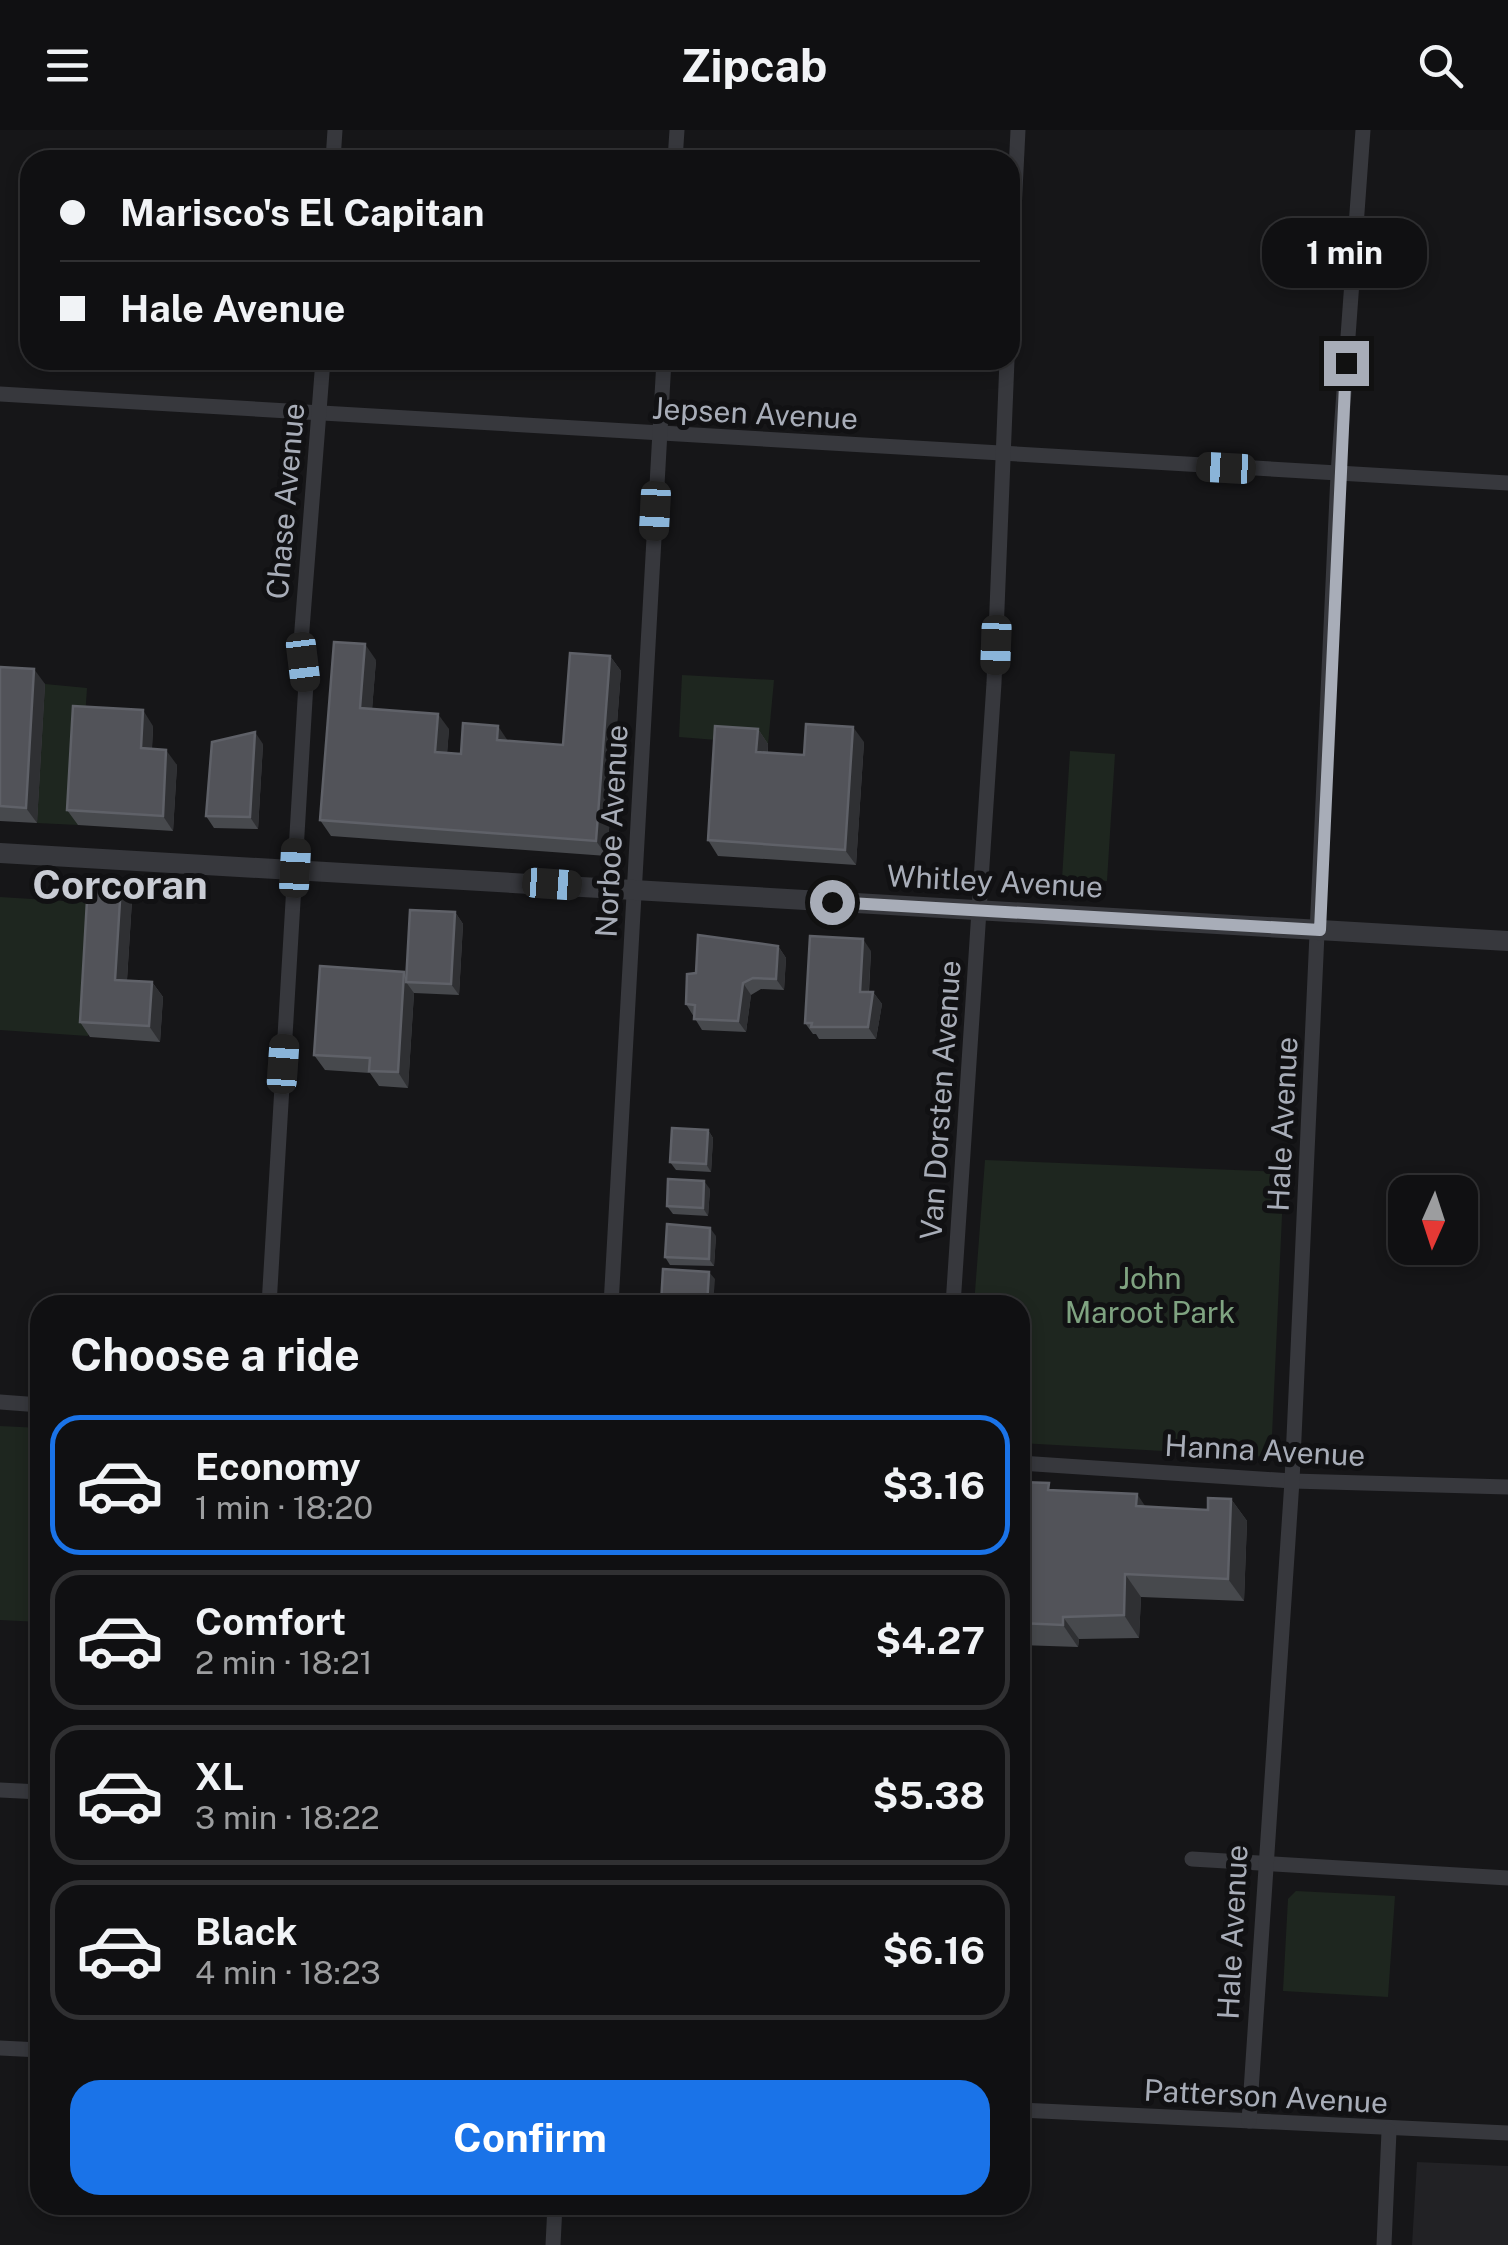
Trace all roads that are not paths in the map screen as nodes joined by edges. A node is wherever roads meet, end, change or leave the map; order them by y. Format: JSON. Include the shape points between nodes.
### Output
{"nodes":[{"id":1,"x":1362,"y":130,"type":"edge"},
{"id":2,"x":323,"y":370,"type":"edge"},
{"id":3,"x":663,"y":370,"type":"edge"},
{"id":4,"x":1006,"y":370,"type":"edge"},
{"id":5,"x":0,"y":394,"type":"edge"},
{"id":6,"x":321,"y":411,"type":"junction"},
{"id":7,"x":660,"y":436,"type":"junction"},
{"id":8,"x":1002,"y":455,"type":"junction"},
{"id":9,"x":1338,"y":474,"type":"junction"},
{"id":10,"x":1508,"y":483,"type":"edge"},
{"id":11,"x":0,"y":852,"type":"edge"},
{"id":12,"x":295,"y":868,"type":"junction"},
{"id":13,"x":637,"y":890,"type":"junction"},
{"id":14,"x":981,"y":911,"type":"junction"},
{"id":15,"x":1320,"y":930,"type":"junction"},
{"id":16,"x":1508,"y":940,"type":"edge"},
{"id":17,"x":270,"y":1295,"type":"edge"},
{"id":18,"x":611,"y":1295,"type":"edge"},
{"id":19,"x":953,"y":1295,"type":"edge"},
{"id":20,"x":0,"y":1402,"type":"edge"},
{"id":21,"x":30,"y":1404,"type":"edge"},
{"id":22,"x":1030,"y":1464,"type":"edge"},
{"id":23,"x":1292,"y":1481,"type":"junction"},
{"id":24,"x":1508,"y":1487,"type":"edge"},
{"id":25,"x":0,"y":1790,"type":"edge"},
{"id":26,"x":30,"y":1792,"type":"edge"},
{"id":27,"x":1192,"y":1859,"type":"dead end"},
{"id":28,"x":1262,"y":1864,"type":"junction"},
{"id":29,"x":1508,"y":1878,"type":"edge"},
{"id":30,"x":0,"y":2048,"type":"edge"},
{"id":31,"x":30,"y":2050,"type":"edge"},
{"id":32,"x":1030,"y":2110,"type":"edge"},
{"id":33,"x":1248,"y":2121,"type":"junction"},
{"id":34,"x":1389,"y":2131,"type":"junction"},
{"id":35,"x":1508,"y":2134,"type":"edge"},
{"id":36,"x":554,"y":2215,"type":"edge"},
{"id":37,"x":553,"y":2245,"type":"edge"},
{"id":38,"x":1384,"y":2245,"type":"edge"}],
"edges":[{"from":1,"to":9,"type":"street","name":"Hale Avenue"},
{"from":2,"to":6,"type":"street","name":"Chase Avenue"},
{"from":3,"to":7,"type":"street","name":"Norboe Avenue"},
{"from":4,"to":8,"type":"street","name":"Van Dorsten Avenue"},
{"from":5,"to":6,"type":"street","name":"Jepsen Avenue"},
{"from":6,"to":7,"type":"street","name":"Jepsen Avenue"},
{"from":6,"to":12,"type":"street","name":"Chase Avenue","via":[[301,642],[306,683]]},
{"from":7,"to":8,"type":"street","name":"Jepsen Avenue"},
{"from":7,"to":13,"type":"street","name":"Norboe Avenue"},
{"from":8,"to":9,"type":"street","name":"Jepsen Avenue"},
{"from":8,"to":14,"type":"street","name":"Van Dorsten Avenue"},
{"from":9,"to":10,"type":"street","name":"Jepsen Avenue"},
{"from":9,"to":15,"type":"street","name":"Hale Avenue"},
{"from":11,"to":12,"type":"street","name":"Whitley Avenue"},
{"from":12,"to":13,"type":"street","name":"Whitley Avenue"},
{"from":12,"to":17,"type":"street","name":"Chase Avenue"},
{"from":13,"to":14,"type":"street","name":"Whitley Avenue"},
{"from":13,"to":18,"type":"street","name":"Norboe Avenue"},
{"from":14,"to":15,"type":"street","name":"Whitley Avenue"},
{"from":14,"to":19,"type":"street","name":"Van Dorsten Avenue"},
{"from":15,"to":16,"type":"street","name":"Whitley Avenue"},
{"from":15,"to":23,"type":"street","name":"Hale Avenue"},
{"from":20,"to":21,"type":"street"},
{"from":22,"to":23,"type":"street","name":"Hanna Avenue"},
{"from":23,"to":24,"type":"street","name":"Hanna Avenue"},
{"from":23,"to":28,"type":"street","name":"Hale Avenue"},
{"from":25,"to":26,"type":"street"},
{"from":27,"to":28,"type":"street"},
{"from":28,"to":29,"type":"street"},
{"from":28,"to":33,"type":"street","name":"Hale Avenue"},
{"from":30,"to":31,"type":"street"},
{"from":32,"to":33,"type":"street","name":"Patterson Avenue"},
{"from":33,"to":34,"type":"street","name":"Patterson Avenue"},
{"from":34,"to":35,"type":"street","name":"Patterson Avenue"},
{"from":34,"to":38,"type":"street"},
{"from":36,"to":37,"type":"street"}]}
